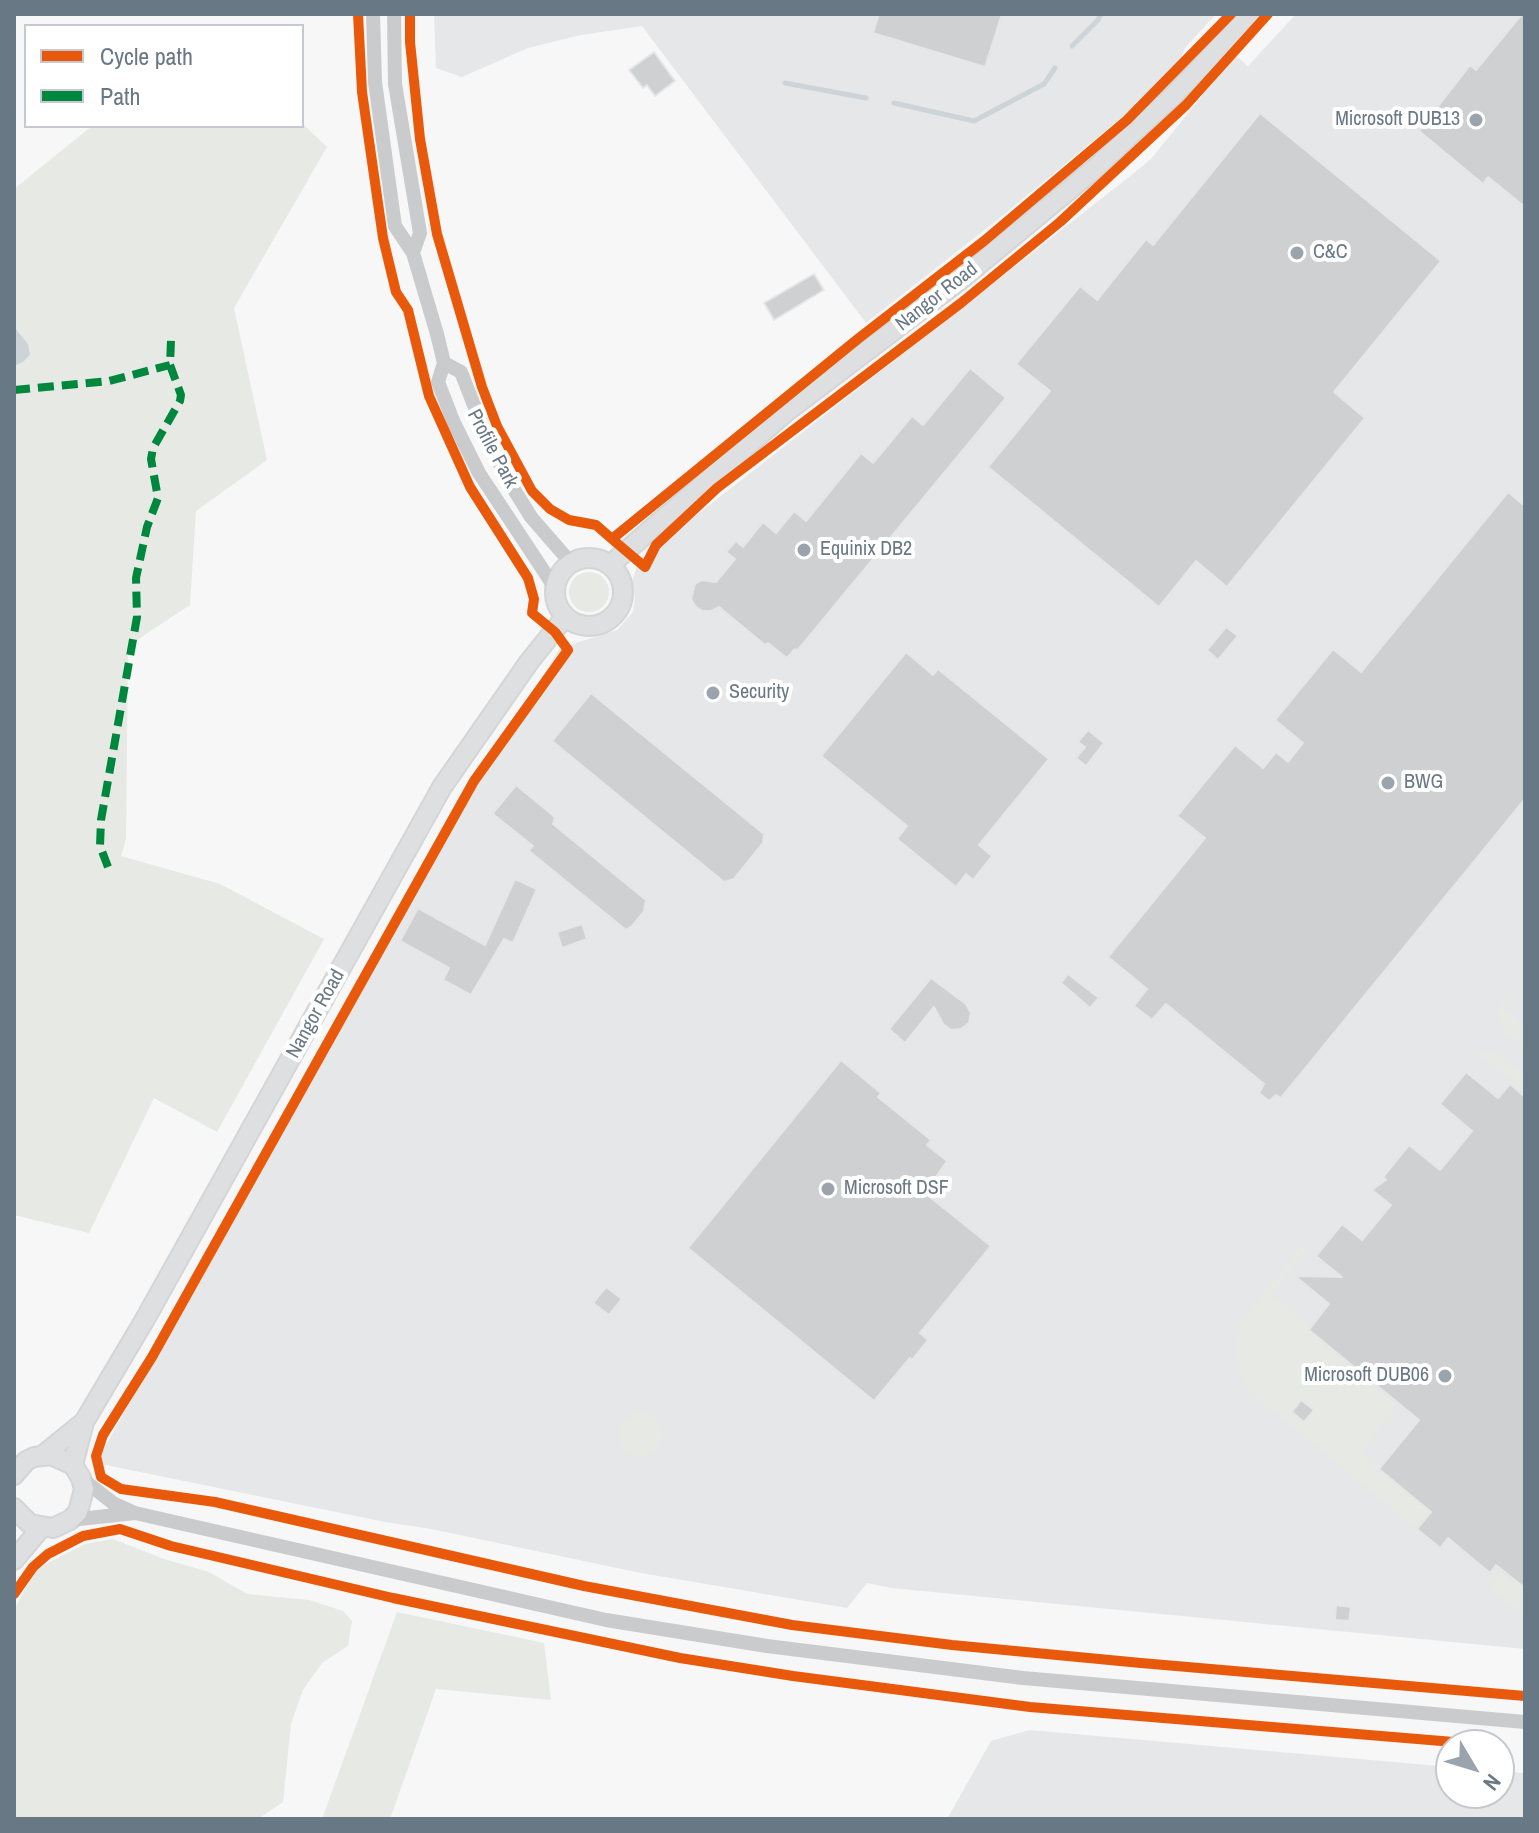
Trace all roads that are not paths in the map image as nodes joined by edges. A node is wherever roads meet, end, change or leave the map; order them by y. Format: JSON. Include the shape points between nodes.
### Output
{"nodes":[{"id":1,"x":373,"y":14,"type":"edge"},
{"id":2,"x":394,"y":14,"type":"edge"},
{"id":3,"x":1251,"y":14,"type":"edge"},
{"id":4,"x":413,"y":253,"type":"junction"},
{"id":5,"x":444,"y":363,"type":"junction"},
{"id":6,"x":571,"y":563,"type":"junction"},
{"id":7,"x":610,"y":565,"type":"junction"},
{"id":8,"x":555,"y":588,"type":"junction"},
{"id":9,"x":565,"y":617,"type":"junction"},
{"id":10,"x":84,"y":1422,"type":"junction"},
{"id":11,"x":43,"y":1455,"type":"junction"},
{"id":12,"x":77,"y":1472,"type":"junction"},
{"id":13,"x":14,"y":1475,"type":"edge"},
{"id":14,"x":14,"y":1513,"type":"edge"},
{"id":15,"x":135,"y":1513,"type":"junction"},
{"id":16,"x":70,"y":1520,"type":"junction"},
{"id":17,"x":41,"y":1528,"type":"junction"},
{"id":18,"x":14,"y":1560,"type":"edge"},
{"id":19,"x":1525,"y":1722,"type":"edge"}],
"edges":[{"from":1,"to":4,"type":"street","name":"Profile Park","via":[[375,82],[395,226]]},
{"from":2,"to":4,"type":"street","name":"Profile Park","via":[[395,84],[420,233]]},
{"from":3,"to":7,"type":"main road","name":"Nangor Road","via":[[1093,170],[959,281],[786,412]]},
{"from":4,"to":5,"type":"street","name":"Profile Park"},
{"from":5,"to":6,"type":"street","name":"Profile Park","via":[[461,372],[505,475],[531,517]]},
{"from":5,"to":8,"type":"street","name":"Profile Park","via":[[438,382],[454,423],[479,473]]},
{"from":6,"to":7,"type":"main road","via":[[591,558]]},
{"from":6,"to":8,"type":"main road"},
{"from":7,"to":9,"type":"main road","via":[[618,573],[623,594],[615,614],[596,626]]},
{"from":8,"to":9,"type":"main road","via":[[556,604]]},
{"from":9,"to":10,"type":"main road","name":"Nangor Road","via":[[442,787]]},
{"from":10,"to":11,"type":"main road","name":"Nangor Road"},
{"from":10,"to":12,"type":"main road","name":"Nangor Road"},
{"from":11,"to":12,"type":"main road","via":[[60,1457]]},
{"from":11,"to":13,"type":"main road","name":"Nangor Road","via":[[26,1461]]},
{"from":12,"to":15,"type":"street","via":[[113,1503]]},
{"from":12,"to":16,"type":"main road","name":"Nangor Road","via":[[82,1501]]},
{"from":14,"to":17,"type":"main road"},
{"from":15,"to":16,"type":"street"},
{"from":15,"to":19,"type":"street","via":[[585,1617],[767,1646],[1023,1678]]},
{"from":16,"to":17,"type":"main road"},
{"from":17,"to":18,"type":"main road"}]}
